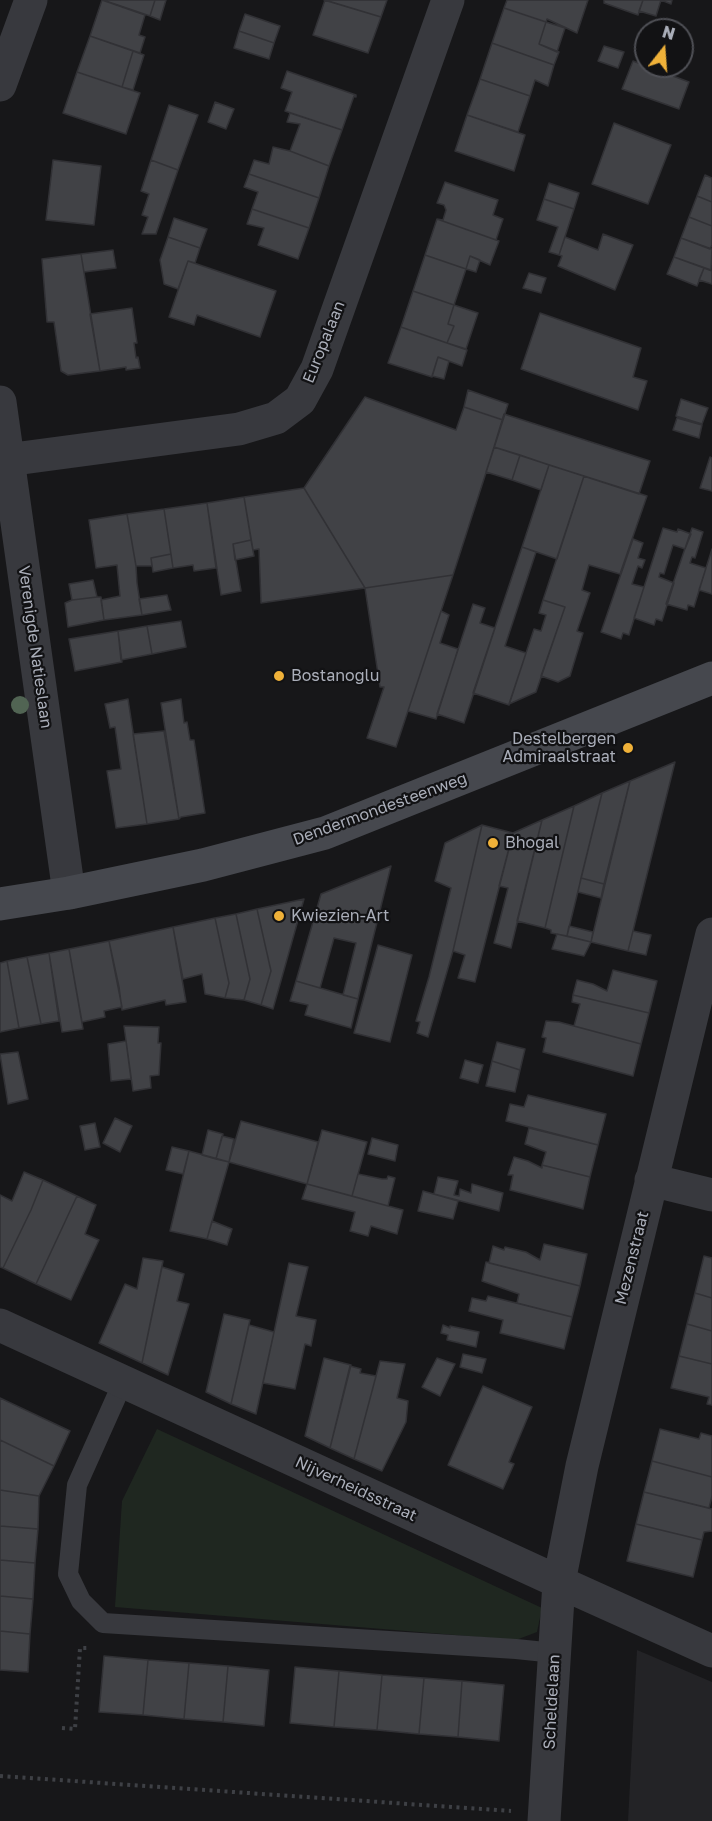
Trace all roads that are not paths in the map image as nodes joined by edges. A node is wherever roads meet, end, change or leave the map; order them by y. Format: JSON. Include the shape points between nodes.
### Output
{"nodes":[{"id":1,"x":31,"y":0,"type":"edge"},
{"id":2,"x":448,"y":0,"type":"edge"},
{"id":3,"x":0,"y":86,"type":"edge"},
{"id":4,"x":0,"y":402,"type":"edge"},
{"id":5,"x":4,"y":460,"type":"edge"},
{"id":6,"x":712,"y":678,"type":"edge"},
{"id":7,"x":69,"y":893,"type":"junction"},
{"id":8,"x":0,"y":904,"type":"edge"},
{"id":9,"x":712,"y":934,"type":"edge"},
{"id":10,"x":651,"y":1180,"type":"junction"},
{"id":11,"x":712,"y":1195,"type":"edge"},
{"id":12,"x":0,"y":1325,"type":"edge"},
{"id":13,"x":123,"y":1382,"type":"junction"},
{"id":14,"x":559,"y":1582,"type":"junction"},
{"id":15,"x":712,"y":1651,"type":"edge"},
{"id":16,"x":555,"y":1653,"type":"junction"},
{"id":17,"x":544,"y":1817,"type":"edge"}],
"edges":[{"from":1,"to":3,"type":"street"},
{"from":2,"to":5,"type":"street","name":"Europalaan","via":[[317,369],[300,400],[276,418],[239,429]]},
{"from":4,"to":5,"type":"street","name":"Verenigde Natieslaan"},
{"from":5,"to":7,"type":"street","name":"Verenigde Natieslaan"},
{"from":6,"to":7,"type":"main road","name":"Dendermondesteenweg","via":[[325,833],[203,865]]},
{"from":7,"to":8,"type":"main road","name":"Dendermondesteenweg"},
{"from":9,"to":10,"type":"street","name":"Mezenstraat"},
{"from":10,"to":11,"type":"street"},
{"from":10,"to":14,"type":"street","name":"Mezenstraat","via":[[582,1466]]},
{"from":12,"to":13,"type":"street","name":"Nijverheidsstraat"},
{"from":13,"to":14,"type":"street","name":"Nijverheidsstraat"},
{"from":13,"to":16,"type":"lane","via":[[77,1485],[68,1574],[81,1601],[103,1623]]},
{"from":14,"to":15,"type":"street","name":"Nijverheidsstraat"},
{"from":14,"to":16,"type":"street","name":"Scheldelaan"},
{"from":16,"to":17,"type":"street","name":"Scheldelaan"}]}
